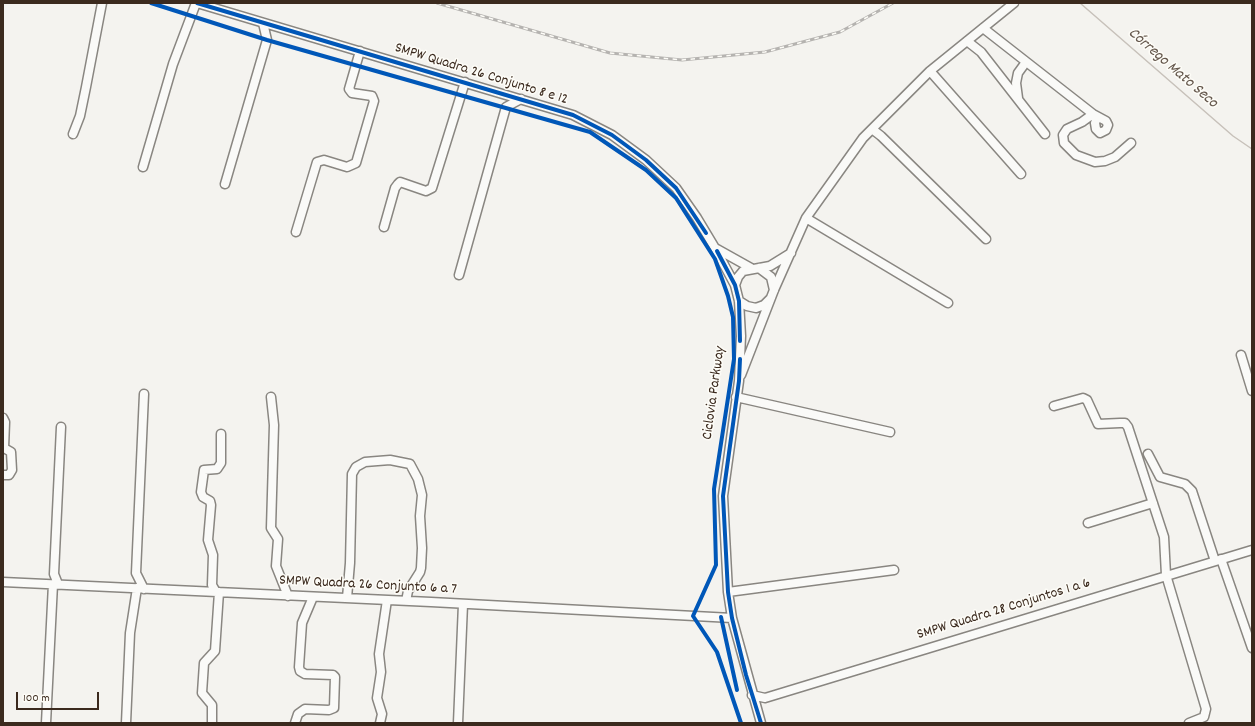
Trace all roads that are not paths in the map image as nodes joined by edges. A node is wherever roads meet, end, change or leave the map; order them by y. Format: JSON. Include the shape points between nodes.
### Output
{"nodes":[{"id":1,"x":102,"y":3,"type":"edge"},
{"id":2,"x":197,"y":3,"type":"edge"},
{"id":3,"x":1014,"y":3,"type":"edge"},
{"id":4,"x":263,"y":23,"type":"junction"},
{"id":5,"x":983,"y":28,"type":"junction"},
{"id":6,"x":283,"y":29,"type":"junction"},
{"id":7,"x":267,"y":40,"type":"junction"},
{"id":8,"x":968,"y":41,"type":"junction"},
{"id":9,"x":360,"y":51,"type":"junction"},
{"id":10,"x":1026,"y":62,"type":"junction"},
{"id":11,"x":930,"y":72,"type":"junction"},
{"id":12,"x":465,"y":82,"type":"junction"},
{"id":13,"x":498,"y":92,"type":"junction"},
{"id":14,"x":521,"y":99,"type":"junction"},
{"id":15,"x":1018,"y":99,"type":"junction"},
{"id":16,"x":506,"y":108,"type":"junction"},
{"id":17,"x":872,"y":129,"type":"junction"},
{"id":18,"x":73,"y":134,"type":"dead end"},
{"id":19,"x":1045,"y":134,"type":"dead end"},
{"id":20,"x":1131,"y":143,"type":"dead end"},
{"id":21,"x":143,"y":167,"type":"dead end"},
{"id":22,"x":1021,"y":174,"type":"dead end"},
{"id":23,"x":225,"y":184,"type":"dead end"},
{"id":24,"x":806,"y":218,"type":"junction"},
{"id":25,"x":384,"y":227,"type":"dead end"},
{"id":26,"x":296,"y":232,"type":"dead end"},
{"id":27,"x":986,"y":239,"type":"dead end"},
{"id":28,"x":716,"y":248,"type":"junction"},
{"id":29,"x":792,"y":253,"type":"junction"},
{"id":30,"x":755,"y":268,"type":"junction"},
{"id":31,"x":459,"y":275,"type":"dead end"},
{"id":32,"x":735,"y":285,"type":"junction"},
{"id":33,"x":774,"y":290,"type":"junction"},
{"id":34,"x":771,"y":299,"type":"junction"},
{"id":35,"x":739,"y":301,"type":"junction"},
{"id":36,"x":948,"y":303,"type":"dead end"},
{"id":37,"x":1241,"y":355,"type":"dead end"},
{"id":38,"x":739,"y":381,"type":"junction"},
{"id":39,"x":1252,"y":391,"type":"edge"},
{"id":40,"x":144,"y":394,"type":"dead end"},
{"id":41,"x":271,"y":397,"type":"dead end"},
{"id":42,"x":736,"y":397,"type":"junction"},
{"id":43,"x":1054,"y":406,"type":"dead end"},
{"id":44,"x":3,"y":418,"type":"edge"},
{"id":45,"x":60,"y":427,"type":"dead end"},
{"id":46,"x":890,"y":432,"type":"dead end"},
{"id":47,"x":221,"y":434,"type":"dead end"},
{"id":48,"x":1148,"y":454,"type":"dead end"},
{"id":49,"x":3,"y":475,"type":"edge"},
{"id":50,"x":1153,"y":503,"type":"junction"},
{"id":51,"x":1088,"y":523,"type":"dead end"},
{"id":52,"x":1252,"y":550,"type":"edge"},
{"id":53,"x":1218,"y":560,"type":"junction"},
{"id":54,"x":894,"y":570,"type":"dead end"},
{"id":55,"x":1166,"y":575,"type":"junction"},
{"id":56,"x":3,"y":583,"type":"edge"},
{"id":57,"x":53,"y":584,"type":"junction"},
{"id":58,"x":141,"y":588,"type":"junction"},
{"id":59,"x":213,"y":590,"type":"junction"},
{"id":60,"x":728,"y":592,"type":"junction"},
{"id":61,"x":288,"y":596,"type":"junction"},
{"id":62,"x":313,"y":597,"type":"junction"},
{"id":63,"x":346,"y":598,"type":"junction"},
{"id":64,"x":386,"y":600,"type":"junction"},
{"id":65,"x":406,"y":601,"type":"junction"},
{"id":66,"x":464,"y":604,"type":"junction"},
{"id":67,"x":732,"y":618,"type":"junction"},
{"id":68,"x":1252,"y":648,"type":"edge"},
{"id":69,"x":752,"y":695,"type":"junction"},
{"id":70,"x":765,"y":698,"type":"junction"},
{"id":71,"x":757,"y":710,"type":"junction"},
{"id":72,"x":46,"y":723,"type":"edge"},
{"id":73,"x":126,"y":723,"type":"edge"},
{"id":74,"x":212,"y":723,"type":"edge"},
{"id":75,"x":295,"y":723,"type":"edge"},
{"id":76,"x":380,"y":723,"type":"edge"},
{"id":77,"x":458,"y":723,"type":"edge"},
{"id":78,"x":761,"y":723,"type":"edge"},
{"id":79,"x":1189,"y":723,"type":"edge"}],
"edges":[{"from":1,"to":18,"type":"street","via":[[80,116]]},
{"from":2,"to":4,"type":"street","name":"SMPW Quadra 26 Conjunto 8 e 12"},
{"from":2,"to":21,"type":"street","via":[[173,64]]},
{"from":3,"to":5,"type":"street"},
{"from":4,"to":6,"type":"street","name":"SMPW Quadra 26 Conjunto 8 e 12"},
{"from":4,"to":7,"type":"street"},
{"from":5,"to":8,"type":"street"},
{"from":5,"to":10,"type":"street"},
{"from":6,"to":7,"type":"street","via":[[275,32]]},
{"from":6,"to":9,"type":"street","name":"SMPW Quadra 26 Conjunto 8 e 12"},
{"from":7,"to":23,"type":"street"},
{"from":8,"to":11,"type":"street"},
{"from":8,"to":15,"type":"street","via":[[981,52]]},
{"from":9,"to":12,"type":"street","name":"SMPW Quadra 26 Conjunto 8 e 12"},
{"from":9,"to":26,"type":"street","via":[[349,89],[352,93],[372,96],[374,101],[356,163],[347,166],[324,160],[317,162]]},
{"from":10,"to":15,"type":"street","via":[[1018,73],[1016,82]]},
{"from":10,"to":20,"type":"street","via":[[1095,116],[1067,129],[1063,135],[1064,143],[1076,155],[1095,162],[1105,161],[1115,157]]},
{"from":11,"to":17,"type":"street"},
{"from":11,"to":22,"type":"street"},
{"from":12,"to":13,"type":"street","name":"SMPW Quadra 26 Conjunto 8 e 12"},
{"from":12,"to":25,"type":"street","via":[[432,188],[426,191],[400,182],[395,188]]},
{"from":13,"to":14,"type":"street","name":"SMPW Quadra 26 Conjunto 8 e 12"},
{"from":13,"to":16,"type":"street"},
{"from":14,"to":16,"type":"street"},
{"from":14,"to":28,"type":"street","name":"SMPW Quadra 26 Conjunto 8 e 12","via":[[573,115],[612,136],[646,160],[676,188]]},
{"from":15,"to":19,"type":"street"},
{"from":16,"to":31,"type":"street"},
{"from":17,"to":24,"type":"street"},
{"from":17,"to":27,"type":"street"},
{"from":24,"to":29,"type":"street"},
{"from":24,"to":36,"type":"street"},
{"from":28,"to":30,"type":"street","name":"SMPW Quadra 26 Conjunto 8 e 12","via":[[727,256]]},
{"from":28,"to":32,"type":"street","name":"SMPW Quadra 26 Conjunto 8 e 12"},
{"from":29,"to":30,"type":"street","via":[[770,266]]},
{"from":29,"to":33,"type":"street"},
{"from":30,"to":32,"type":"street","via":[[743,271]]},
{"from":30,"to":33,"type":"street","via":[[771,277]]},
{"from":32,"to":35,"type":"street"},
{"from":33,"to":34,"type":"street"},
{"from":34,"to":35,"type":"street","via":[[756,308]]},
{"from":34,"to":38,"type":"street"},
{"from":35,"to":38,"type":"street"},
{"from":37,"to":39,"type":"street"},
{"from":38,"to":42,"type":"street"},
{"from":40,"to":58,"type":"street","via":[[136,573]]},
{"from":41,"to":61,"type":"street","via":[[274,425],[270,528],[278,539],[276,566]]},
{"from":42,"to":46,"type":"street"},
{"from":42,"to":60,"type":"street","via":[[723,496]]},
{"from":43,"to":50,"type":"street","via":[[1083,398],[1087,400],[1098,424],[1125,423]]},
{"from":44,"to":49,"type":"street","via":[[6,422],[4,448],[11,452],[12,470],[9,475]]},
{"from":45,"to":57,"type":"street"},
{"from":47,"to":59,"type":"street","via":[[221,463],[217,469],[204,470],[201,492],[210,501],[208,540],[213,555]]},
{"from":48,"to":53,"type":"street","via":[[1160,477],[1185,484],[1192,491]]},
{"from":50,"to":51,"type":"street"},
{"from":50,"to":55,"type":"street","via":[[1165,541]]},
{"from":52,"to":53,"type":"street","name":"SMPW Quadra 28 Conjuntos 1 a 6"},
{"from":53,"to":55,"type":"street","name":"SMPW Quadra 28 Conjuntos 1 a 6"},
{"from":53,"to":68,"type":"street"},
{"from":54,"to":60,"type":"street"},
{"from":55,"to":70,"type":"street","name":"SMPW Quadra 28 Conjuntos 1 a 6"},
{"from":55,"to":79,"type":"street","via":[[1206,709],[1204,717]]},
{"from":56,"to":57,"type":"street","name":"SMPW Quadra 26 Conjunto 6 a 7"},
{"from":57,"to":58,"type":"street","name":"SMPW Quadra 26 Conjunto 6 a 7"},
{"from":57,"to":72,"type":"street"},
{"from":58,"to":59,"type":"street","name":"SMPW Quadra 26 Conjunto 6 a 7"},
{"from":58,"to":73,"type":"street","via":[[130,633]]},
{"from":59,"to":61,"type":"street","name":"SMPW Quadra 26 Conjunto 6 a 7"},
{"from":59,"to":74,"type":"street","via":[[215,651],[204,662],[202,693],[212,705]]},
{"from":60,"to":67,"type":"street"},
{"from":61,"to":62,"type":"street","name":"SMPW Quadra 26 Conjunto 6 a 7"},
{"from":62,"to":63,"type":"street","name":"SMPW Quadra 26 Conjunto 6 a 7"},
{"from":62,"to":75,"type":"street","via":[[301,628],[299,667],[305,674],[335,677],[334,708],[305,709],[298,714]]},
{"from":63,"to":64,"type":"street","name":"SMPW Quadra 26 Conjunto 6 a 7"},
{"from":63,"to":65,"type":"street","via":[[350,563],[352,474],[356,467],[365,462],[390,460],[410,464],[418,479],[422,495],[421,568],[408,591]]},
{"from":64,"to":65,"type":"street","name":"SMPW Quadra 26 Conjunto 6 a 7"},
{"from":64,"to":76,"type":"street","via":[[379,654],[381,672],[377,698],[382,714]]},
{"from":65,"to":66,"type":"street","name":"SMPW Quadra 26 Conjunto 6 a 7"},
{"from":66,"to":67,"type":"street","name":"SMPW Quadra 26 Conjunto 6 a 7"},
{"from":66,"to":77,"type":"street"},
{"from":67,"to":69,"type":"street"},
{"from":69,"to":70,"type":"street"},
{"from":69,"to":71,"type":"street"},
{"from":70,"to":71,"type":"street"},
{"from":71,"to":78,"type":"street"}]}
